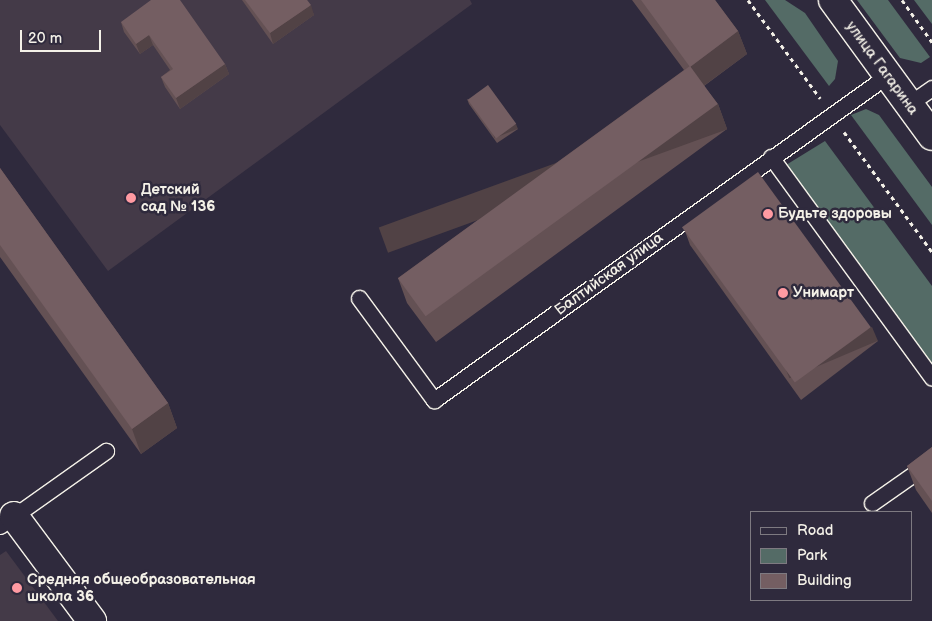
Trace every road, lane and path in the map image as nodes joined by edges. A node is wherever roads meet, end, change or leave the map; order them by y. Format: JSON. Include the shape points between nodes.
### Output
{"nodes":[{"id":1,"x":833,"y":0,"type":"edge"},
{"id":2,"x":902,"y":0,"type":"edge"},
{"id":3,"x":932,"y":42,"type":"edge"},
{"id":4,"x":888,"y":75,"type":"junction"},
{"id":5,"x":932,"y":88,"type":"edge"},
{"id":6,"x":909,"y":104,"type":"junction"},
{"id":7,"x":932,"y":136,"type":"edge"},
{"id":8,"x":771,"y":157,"type":"junction"},
{"id":9,"x":359,"y":298,"type":"dead end"},
{"id":10,"x":932,"y":378,"type":"edge"},
{"id":11,"x":106,"y":451,"type":"dead end"},
{"id":12,"x":932,"y":461,"type":"edge"},
{"id":13,"x":872,"y":503,"type":"dead end"},
{"id":14,"x":7,"y":521,"type":"edge"},
{"id":15,"x":92,"y":621,"type":"edge"}],
"edges":[{"from":1,"to":4,"type":"street","name":"улица Гагарина"},
{"from":2,"to":3,"type":"path"},
{"from":4,"to":6,"type":"street","name":"улица Гагарина"},
{"from":4,"to":8,"type":"lane","name":"Балтийская улица"},
{"from":5,"to":6,"type":"lane"},
{"from":6,"to":7,"type":"street","name":"улица Гагарина"},
{"from":8,"to":9,"type":"lane","name":"Балтийская улица","via":[[434,400]]},
{"from":8,"to":10,"type":"lane"},
{"from":11,"to":14,"type":"lane"},
{"from":12,"to":13,"type":"lane"},
{"from":14,"to":15,"type":"street"}]}
